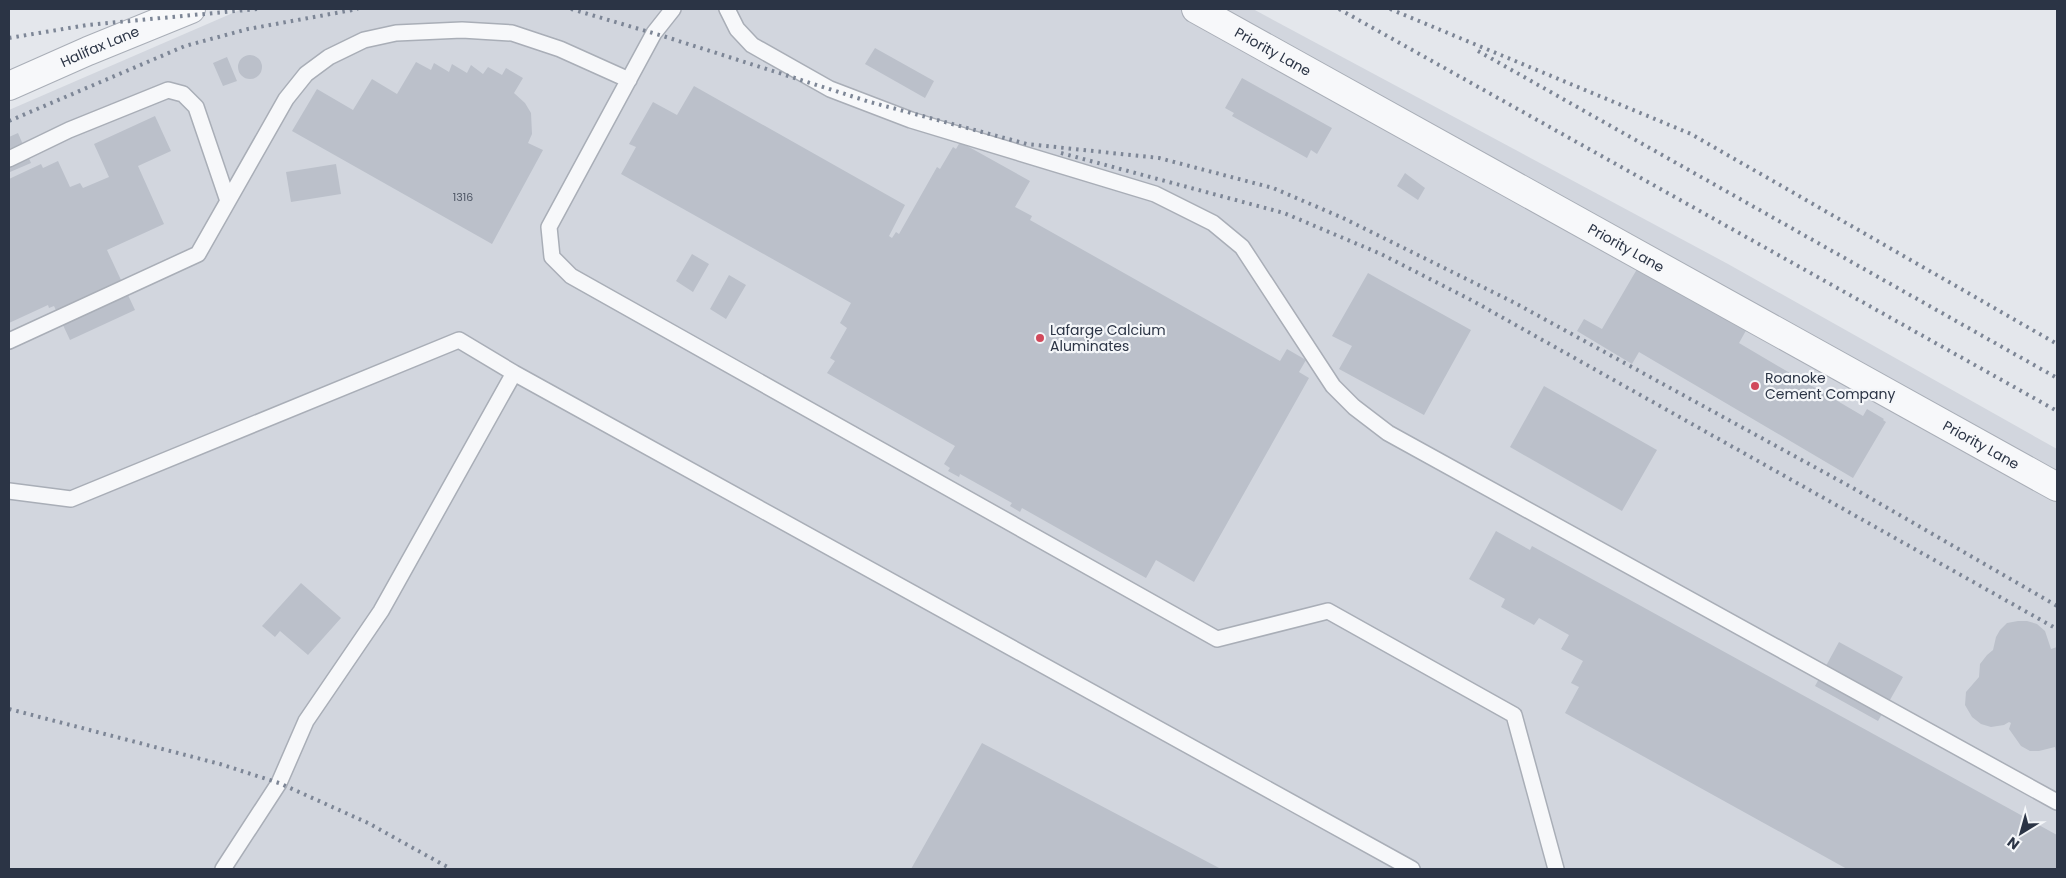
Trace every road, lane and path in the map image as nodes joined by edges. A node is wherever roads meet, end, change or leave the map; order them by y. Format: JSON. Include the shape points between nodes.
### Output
{"nodes":[{"id":1,"x":191,"y":9,"type":"edge"},
{"id":2,"x":673,"y":9,"type":"edge"},
{"id":3,"x":727,"y":9,"type":"edge"},
{"id":4,"x":1196,"y":9,"type":"edge"},
{"id":5,"x":629,"y":80,"type":"junction"},
{"id":6,"x":9,"y":86,"type":"edge"},
{"id":7,"x":9,"y":159,"type":"edge"},
{"id":8,"x":228,"y":200,"type":"junction"},
{"id":9,"x":9,"y":341,"type":"edge"},
{"id":10,"x":514,"y":373,"type":"junction"},
{"id":11,"x":2057,"y":487,"type":"edge"},
{"id":12,"x":9,"y":491,"type":"edge"},
{"id":13,"x":2057,"y":802,"type":"edge"},
{"id":14,"x":222,"y":869,"type":"edge"},
{"id":15,"x":1412,"y":869,"type":"edge"},
{"id":16,"x":1556,"y":869,"type":"edge"}],
"edges":[{"from":1,"to":6,"type":"street","name":"Halifax Lane"},
{"from":2,"to":5,"type":"lane","via":[[654,33]]},
{"from":3,"to":13,"type":"lane","via":[[737,29],[752,45],[830,89],[911,120],[1155,194],[1213,223],[1242,246],[1333,386],[1388,434]]},
{"from":4,"to":11,"type":"street","name":"Priority Lane"},
{"from":5,"to":8,"type":"lane","via":[[560,49],[512,33],[453,30],[396,33],[364,40],[329,57],[306,74],[286,99]]},
{"from":5,"to":16,"type":"lane","via":[[549,227],[552,257],[571,276],[1217,639],[1328,611],[1514,715]]},
{"from":7,"to":8,"type":"lane","via":[[69,130],[168,90],[183,94],[196,107]]},
{"from":8,"to":9,"type":"lane","via":[[198,254]]},
{"from":10,"to":12,"type":"lane","via":[[459,340],[71,499]]},
{"from":10,"to":14,"type":"lane","via":[[381,610],[306,721],[278,783]]},
{"from":10,"to":15,"type":"lane"}]}
